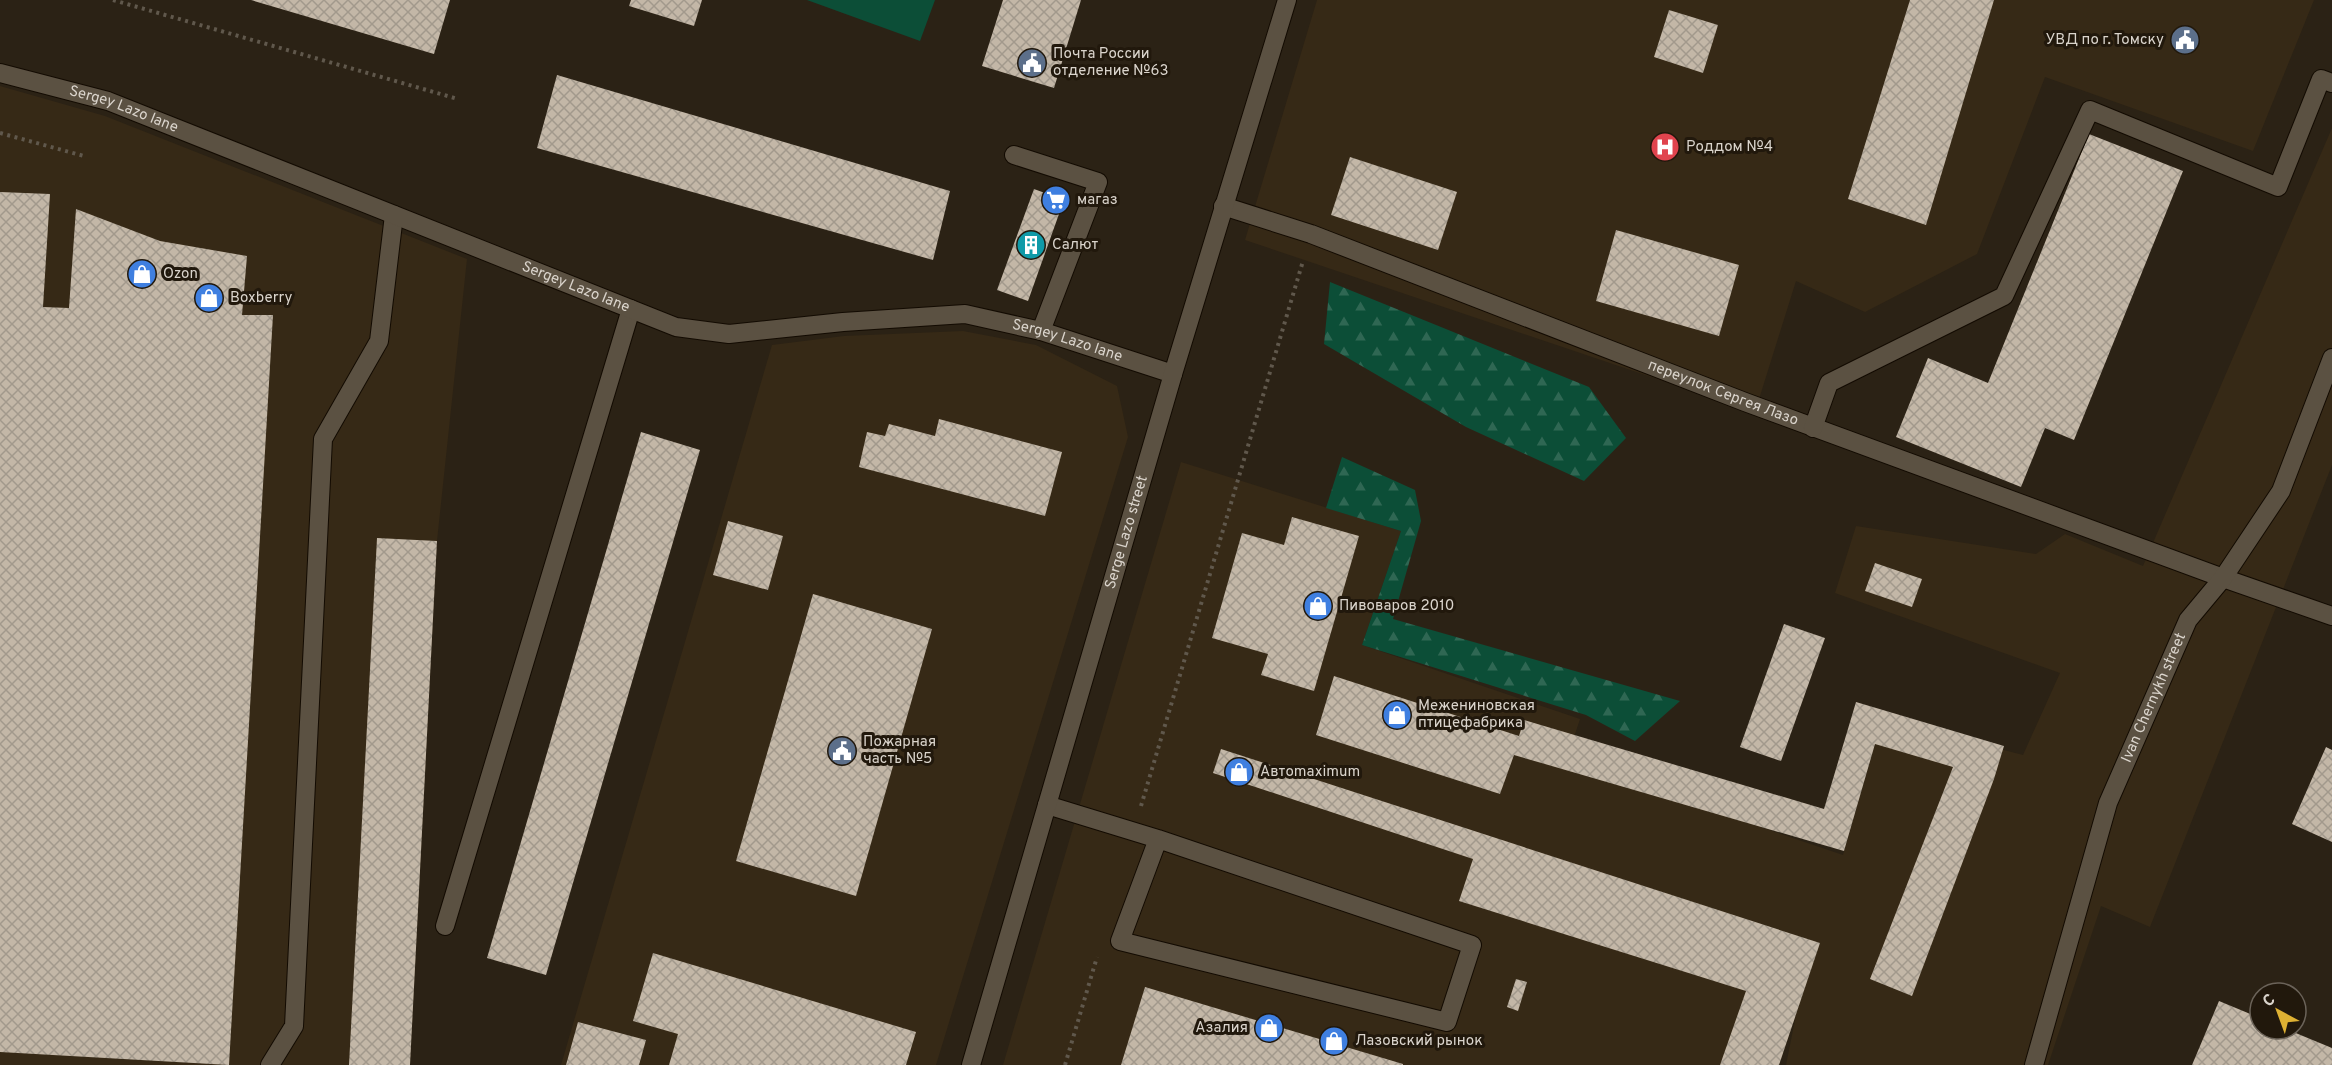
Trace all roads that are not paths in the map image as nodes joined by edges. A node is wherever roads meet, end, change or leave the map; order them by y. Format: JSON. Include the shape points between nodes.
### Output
{"nodes":[{"id":1,"x":1287,"y":0,"type":"edge"},
{"id":2,"x":0,"y":73,"type":"edge"},
{"id":3,"x":2332,"y":83,"type":"edge"},
{"id":4,"x":1014,"y":155,"type":"dead end"},
{"id":5,"x":1223,"y":206,"type":"junction"},
{"id":6,"x":394,"y":215,"type":"junction"},
{"id":7,"x":631,"y":309,"type":"junction"},
{"id":8,"x":1041,"y":330,"type":"junction"},
{"id":9,"x":2332,"y":358,"type":"edge"},
{"id":10,"x":1173,"y":374,"type":"junction"},
{"id":11,"x":1813,"y":428,"type":"junction"},
{"id":12,"x":2223,"y":578,"type":"junction"},
{"id":13,"x":2332,"y":616,"type":"edge"},
{"id":14,"x":1047,"y":805,"type":"junction"},
{"id":15,"x":1158,"y":839,"type":"junction"},
{"id":16,"x":445,"y":926,"type":"dead end"},
{"id":17,"x":270,"y":1065,"type":"edge"},
{"id":18,"x":971,"y":1065,"type":"edge"},
{"id":19,"x":2034,"y":1065,"type":"edge"}],
"edges":[{"from":1,"to":5,"type":"street","name":"Serge Lazo street"},
{"from":2,"to":6,"type":"street","name":"Sergey Lazo lane","via":[[108,101]]},
{"from":3,"to":11,"type":"street","via":[[2321,79],[2278,187],[2090,110],[2004,296],[1829,383]]},
{"from":4,"to":8,"type":"street","via":[[1098,182]]},
{"from":5,"to":10,"type":"street","name":"Serge Lazo street"},
{"from":5,"to":11,"type":"street","name":"переулок Сергея Лазо","via":[[1311,234]]},
{"from":6,"to":7,"type":"street","name":"Sergey Lazo lane"},
{"from":6,"to":17,"type":"street","via":[[379,341],[323,439],[294,1026]]},
{"from":7,"to":8,"type":"street","name":"Sergey Lazo lane","via":[[676,327],[729,334],[965,314]]},
{"from":7,"to":16,"type":"street"},
{"from":8,"to":10,"type":"street","name":"Sergey Lazo lane"},
{"from":9,"to":12,"type":"street","name":"Ivan Chernykh street","via":[[2281,491]]},
{"from":10,"to":14,"type":"street","name":"Serge Lazo street"},
{"from":11,"to":12,"type":"street","name":"переулок Сергея Лазо"},
{"from":12,"to":13,"type":"street","name":"переулок Сергея Лазо"},
{"from":12,"to":19,"type":"street","name":"Ivan Chernykh street","via":[[2188,620],[2108,803]]},
{"from":14,"to":15,"type":"street"},
{"from":14,"to":18,"type":"street","name":"Serge Lazo street"},
{"from":15,"to":15,"type":"street","via":[[1472,945],[1447,1022],[1120,941]]}]}
